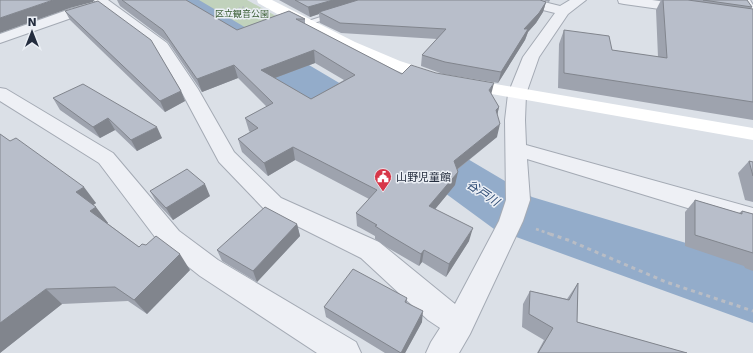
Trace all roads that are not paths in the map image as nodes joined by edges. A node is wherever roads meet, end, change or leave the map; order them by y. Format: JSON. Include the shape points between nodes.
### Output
{"nodes":[{"id":1,"x":263,"y":0,"type":"edge"},
{"id":2,"x":520,"y":0,"type":"edge"},
{"id":3,"x":580,"y":0,"type":"edge"},
{"id":4,"x":624,"y":0,"type":"edge"},
{"id":5,"x":746,"y":0,"type":"edge"},
{"id":6,"x":108,"y":1,"type":"edge"},
{"id":7,"x":700,"y":11,"type":"edge"},
{"id":8,"x":753,"y":11,"type":"edge"},
{"id":9,"x":344,"y":12,"type":"edge"},
{"id":10,"x":563,"y":12,"type":"junction"},
{"id":11,"x":738,"y":16,"type":"edge"},
{"id":12,"x":753,"y":18,"type":"edge"},
{"id":13,"x":306,"y":23,"type":"junction"},
{"id":14,"x":3,"y":34,"type":"edge"},
{"id":15,"x":0,"y":93,"type":"edge"},
{"id":16,"x":517,"y":94,"type":"junction"},
{"id":17,"x":753,"y":134,"type":"edge"},
{"id":18,"x":516,"y":149,"type":"junction"},
{"id":19,"x":753,"y":218,"type":"edge"},
{"id":20,"x":460,"y":324,"type":"junction"},
{"id":21,"x":345,"y":353,"type":"edge"},
{"id":22,"x":442,"y":353,"type":"edge"}],
"edges":[{"from":1,"to":13,"type":"street"},
{"from":2,"to":10,"type":"street"},
{"from":3,"to":10,"type":"street","via":[[568,6]]},
{"from":4,"to":7,"type":"street"},
{"from":5,"to":8,"type":"lane"},
{"from":6,"to":14,"type":"street"},
{"from":6,"to":20,"type":"street","via":[[162,46],[226,157],[273,204],[370,250],[438,310]]},
{"from":9,"to":13,"type":"lane"},
{"from":10,"to":16,"type":"street","via":[[532,57]]},
{"from":11,"to":12,"type":"street"},
{"from":13,"to":16,"type":"street","via":[[356,49],[411,71],[441,80]]},
{"from":15,"to":21,"type":"street","via":[[106,158],[170,238],[209,268]]},
{"from":16,"to":17,"type":"street"},
{"from":16,"to":18,"type":"street"},
{"from":18,"to":19,"type":"street"},
{"from":18,"to":20,"type":"street","via":[[514,210]]},
{"from":20,"to":22,"type":"street"}]}
